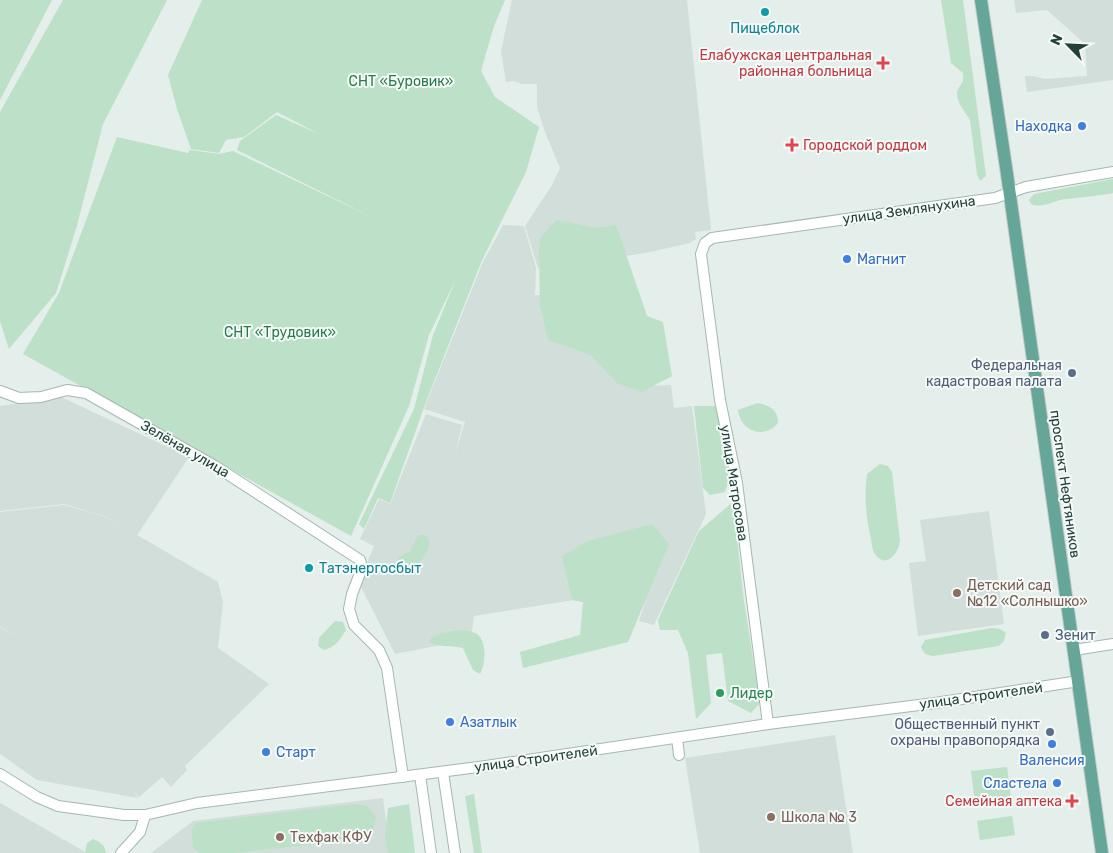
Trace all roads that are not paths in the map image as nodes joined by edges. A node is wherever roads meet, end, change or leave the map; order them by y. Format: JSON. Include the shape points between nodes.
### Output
{"nodes":[{"id":1,"x":981,"y":0,"type":"edge"},
{"id":2,"x":1113,"y":172,"type":"edge"},
{"id":3,"x":1010,"y":192,"type":"junction"},
{"id":4,"x":705,"y":243,"type":"joint"},
{"id":5,"x":0,"y":392,"type":"edge"},
{"id":6,"x":1113,"y":644,"type":"edge"},
{"id":7,"x":1074,"y":650,"type":"junction"},
{"id":8,"x":1079,"y":682,"type":"junction"},
{"id":9,"x":768,"y":724,"type":"junction"},
{"id":10,"x":677,"y":738,"type":"junction"},
{"id":11,"x":679,"y":755,"type":"dead end"},
{"id":12,"x":443,"y":772,"type":"junction"},
{"id":13,"x":420,"y":775,"type":"junction"},
{"id":14,"x":403,"y":777,"type":"junction"},
{"id":15,"x":2,"y":778,"type":"edge"},
{"id":16,"x":145,"y":815,"type":"junction"},
{"id":17,"x":121,"y":853,"type":"edge"},
{"id":18,"x":430,"y":853,"type":"edge"},
{"id":19,"x":455,"y":853,"type":"edge"},
{"id":20,"x":1102,"y":853,"type":"edge"}],
"edges":[{"from":1,"to":3,"type":"main road","name":"проспект Нефтяников"},
{"from":2,"to":3,"type":"street","name":"улица Землянухина"},
{"from":3,"to":4,"type":"street","name":"улица Землянухина","via":[[995,198],[712,238]]},
{"from":3,"to":7,"type":"main road","name":"проспект Нефтяников"},
{"from":4,"to":9,"type":"street","name":"улица Матросова","via":[[700,254],[709,324],[737,483]]},
{"from":5,"to":14,"type":"street","name":"Зелёная улица","via":[[19,398],[42,397],[67,390],[86,393],[215,466],[357,557],[362,568],[349,602],[350,617],[379,650],[387,668]]},
{"from":6,"to":7,"type":"street"},
{"from":7,"to":8,"type":"main road","name":"проспект Нефтяников"},
{"from":8,"to":9,"type":"street","name":"улица Строителей"},
{"from":8,"to":20,"type":"main road","name":"проспект Нефтяников"},
{"from":9,"to":10,"type":"street","name":"улица Строителей"},
{"from":10,"to":11,"type":"street"},
{"from":10,"to":12,"type":"street","name":"улица Строителей"},
{"from":12,"to":13,"type":"street","name":"улица Строителей"},
{"from":12,"to":19,"type":"street"},
{"from":13,"to":14,"type":"street","name":"улица Строителей"},
{"from":13,"to":18,"type":"street"},
{"from":14,"to":16,"type":"street","name":"улица Строителей","via":[[197,803]]},
{"from":15,"to":16,"type":"street","name":"улица Строителей","via":[[58,806]]},
{"from":16,"to":17,"type":"street","via":[[140,832]]}]}
